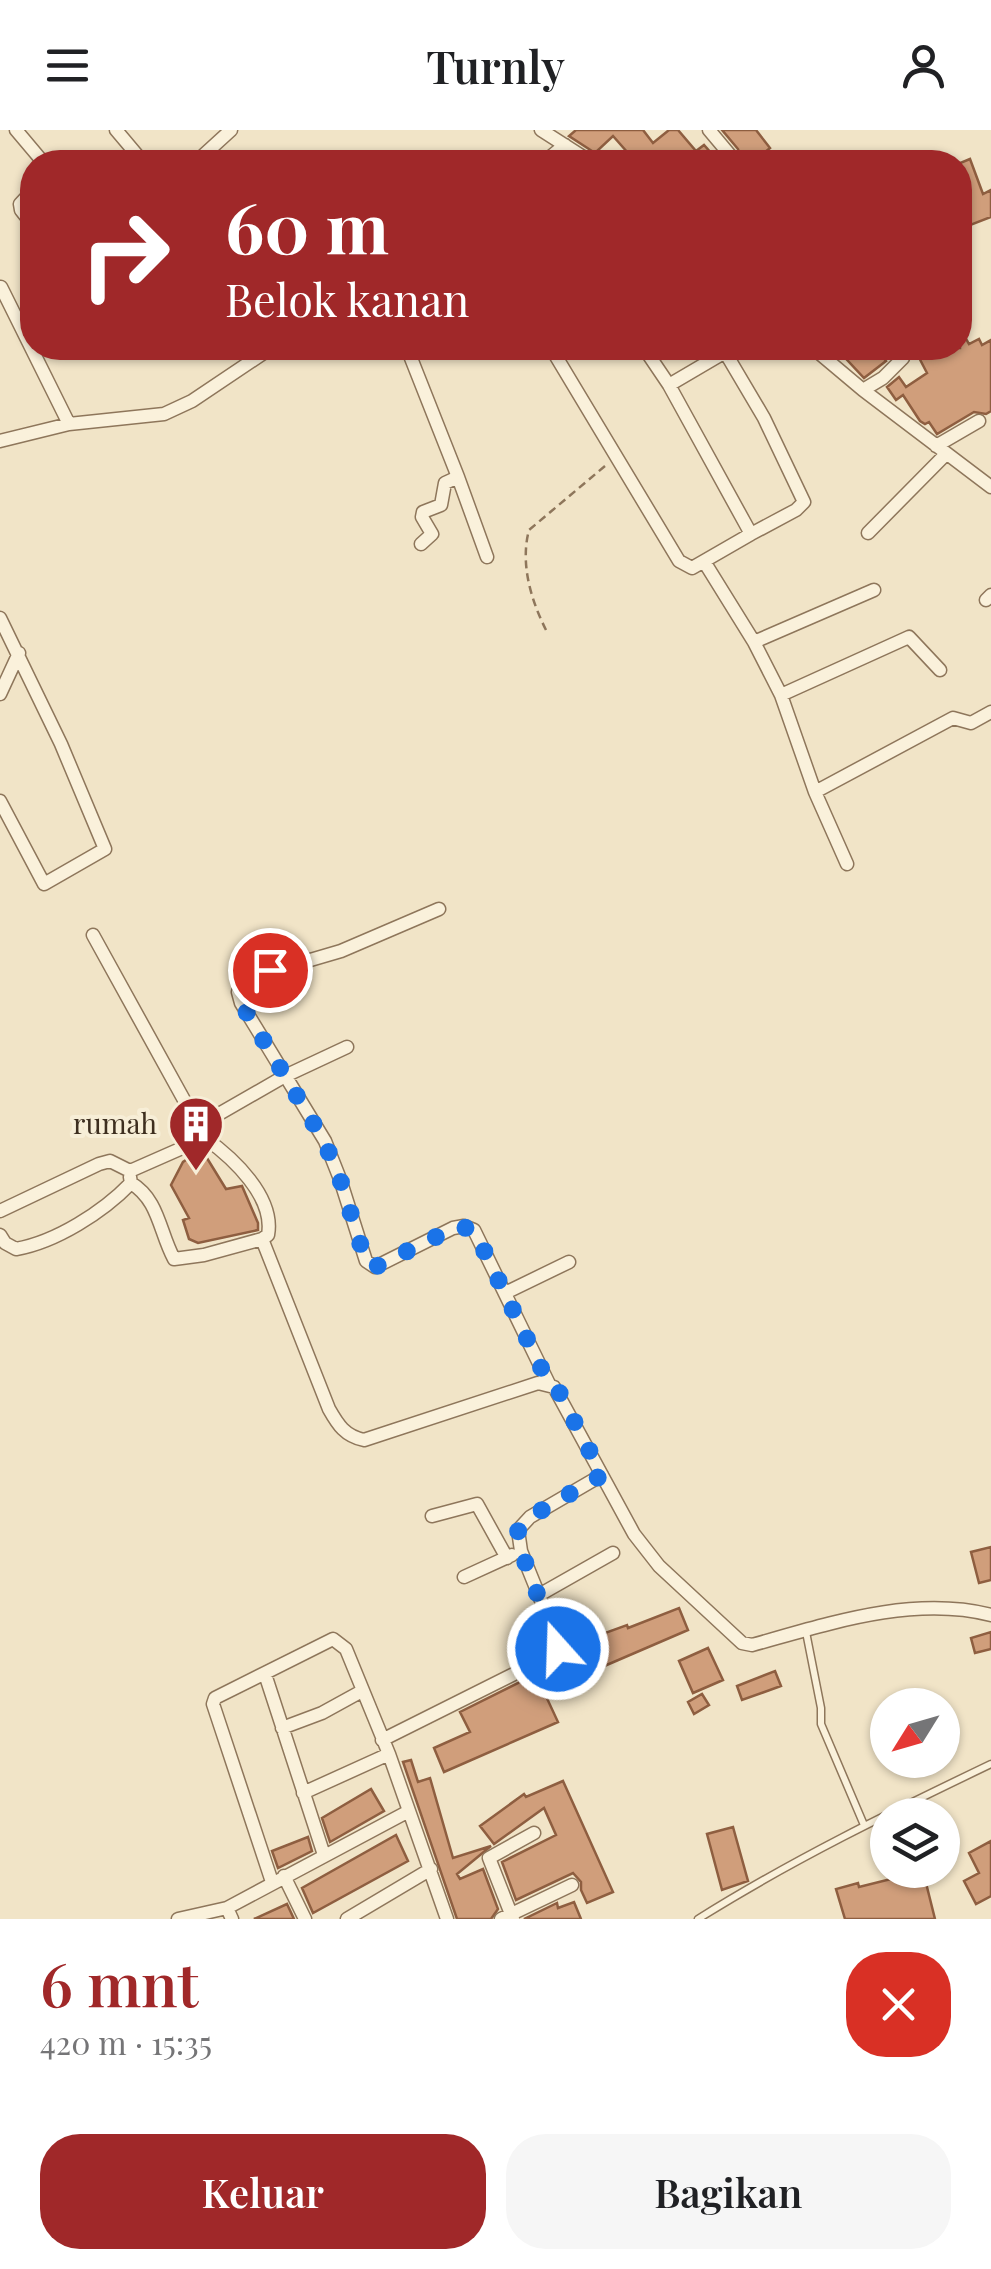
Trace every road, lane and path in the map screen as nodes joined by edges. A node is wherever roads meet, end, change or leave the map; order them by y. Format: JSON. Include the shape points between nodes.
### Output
{"nodes":[{"id":1,"x":16,"y":130,"type":"edge"},
{"id":2,"x":116,"y":130,"type":"edge"},
{"id":3,"x":231,"y":130,"type":"edge"},
{"id":4,"x":541,"y":130,"type":"edge"},
{"id":5,"x":710,"y":130,"type":"edge"},
{"id":6,"x":565,"y":145,"type":"junction"},
{"id":7,"x":32,"y":150,"type":"edge"},
{"id":8,"x":134,"y":150,"type":"edge"},
{"id":9,"x":209,"y":150,"type":"edge"},
{"id":10,"x":559,"y":150,"type":"edge"},
{"id":11,"x":573,"y":150,"type":"edge"},
{"id":12,"x":726,"y":150,"type":"edge"},
{"id":13,"x":1,"y":287,"type":"edge"},
{"id":14,"x":20,"y":325,"type":"edge"},
{"id":15,"x":37,"y":360,"type":"edge"},
{"id":16,"x":253,"y":360,"type":"edge"},
{"id":17,"x":412,"y":360,"type":"edge"},
{"id":18,"x":559,"y":360,"type":"edge"},
{"id":19,"x":652,"y":360,"type":"edge"},
{"id":20,"x":712,"y":360,"type":"edge"},
{"id":21,"x":733,"y":360,"type":"edge"},
{"id":22,"x":827,"y":360,"type":"edge"},
{"id":23,"x":901,"y":360,"type":"edge"},
{"id":24,"x":669,"y":386,"type":"junction"},
{"id":25,"x":863,"y":390,"type":"junction"},
{"id":26,"x":980,"y":421,"type":"dead end"},
{"id":27,"x":69,"y":424,"type":"junction"},
{"id":28,"x":0,"y":441,"type":"edge"},
{"id":29,"x":941,"y":450,"type":"junction"},
{"id":30,"x":618,"y":455,"type":"junction"},
{"id":31,"x":458,"y":477,"type":"junction"},
{"id":32,"x":991,"y":486,"type":"edge"},
{"id":33,"x":868,"y":533,"type":"dead end"},
{"id":34,"x":750,"y":534,"type":"junction"},
{"id":35,"x":422,"y":544,"type":"dead end"},
{"id":36,"x":487,"y":557,"type":"dead end"},
{"id":37,"x":705,"y":563,"type":"junction"},
{"id":38,"x":874,"y":590,"type":"dead end"},
{"id":39,"x":0,"y":618,"type":"edge"},
{"id":40,"x":546,"y":630,"type":"dead end"},
{"id":41,"x":754,"y":642,"type":"junction"},
{"id":42,"x":19,"y":652,"type":"junction"},
{"id":43,"x":940,"y":670,"type":"dead end"},
{"id":44,"x":0,"y":694,"type":"edge"},
{"id":45,"x":780,"y":695,"type":"junction"},
{"id":46,"x":991,"y":712,"type":"edge"},
{"id":47,"x":815,"y":792,"type":"junction"},
{"id":48,"x":0,"y":801,"type":"edge"},
{"id":49,"x":847,"y":864,"type":"dead end"},
{"id":50,"x":439,"y":909,"type":"dead end"},
{"id":51,"x":93,"y":935,"type":"dead end"},
{"id":52,"x":347,"y":1047,"type":"dead end"},
{"id":53,"x":285,"y":1076,"type":"junction"},
{"id":54,"x":202,"y":1132,"type":"junction"},
{"id":55,"x":130,"y":1177,"type":"junction"},
{"id":56,"x":0,"y":1211,"type":"edge"},
{"id":57,"x":0,"y":1235,"type":"edge"},
{"id":58,"x":262,"y":1240,"type":"junction"},
{"id":59,"x":569,"y":1262,"type":"dead end"},
{"id":60,"x":506,"y":1293,"type":"junction"},
{"id":61,"x":549,"y":1384,"type":"junction"},
{"id":62,"x":602,"y":1475,"type":"junction"},
{"id":63,"x":432,"y":1516,"type":"dead end"},
{"id":64,"x":521,"y":1551,"type":"junction"},
{"id":65,"x":613,"y":1552,"type":"dead end"},
{"id":66,"x":507,"y":1558,"type":"junction"},
{"id":67,"x":464,"y":1577,"type":"dead end"},
{"id":68,"x":539,"y":1595,"type":"junction"},
{"id":69,"x":991,"y":1615,"type":"edge"},
{"id":70,"x":806,"y":1630,"type":"junction"},
{"id":71,"x":265,"y":1674,"type":"junction"},
{"id":72,"x":362,"y":1691,"type":"junction"},
{"id":73,"x":282,"y":1728,"type":"junction"},
{"id":74,"x":382,"y":1740,"type":"junction"},
{"id":75,"x":389,"y":1754,"type":"junction"},
{"id":76,"x":991,"y":1764,"type":"edge"},
{"id":77,"x":303,"y":1793,"type":"junction"},
{"id":78,"x":409,"y":1812,"type":"junction"},
{"id":79,"x":864,"y":1825,"type":"junction"},
{"id":80,"x":534,"y":1833,"type":"dead end"},
{"id":81,"x":324,"y":1855,"type":"junction"},
{"id":82,"x":432,"y":1869,"type":"junction"},
{"id":83,"x":278,"y":1879,"type":"junction"},
{"id":84,"x":572,"y":1885,"type":"dead end"},
{"id":85,"x":229,"y":1914,"type":"edge"},
{"id":86,"x":711,"y":1916,"type":"edge"},
{"id":87,"x":509,"y":1918,"type":"edge"},
{"id":88,"x":178,"y":1919,"type":"edge"},
{"id":89,"x":306,"y":1919,"type":"edge"},
{"id":90,"x":347,"y":1919,"type":"edge"},
{"id":91,"x":447,"y":1919,"type":"edge"},
{"id":92,"x":698,"y":1919,"type":"edge"}],
"edges":[{"from":1,"to":7,"type":"street"},
{"from":2,"to":8,"type":"street"},
{"from":3,"to":9,"type":"street"},
{"from":4,"to":6,"type":"street"},
{"from":5,"to":12,"type":"street"},
{"from":6,"to":10,"type":"street"},
{"from":6,"to":11,"type":"street"},
{"from":13,"to":14,"type":"street"},
{"from":15,"to":27,"type":"street"},
{"from":16,"to":27,"type":"street","via":[[164,414]]},
{"from":17,"to":31,"type":"street"},
{"from":18,"to":30,"type":"street"},
{"from":19,"to":24,"type":"street"},
{"from":20,"to":24,"type":"street"},
{"from":21,"to":34,"type":"street","via":[[804,502]]},
{"from":22,"to":25,"type":"street"},
{"from":23,"to":25,"type":"street"},
{"from":24,"to":34,"type":"street"},
{"from":25,"to":29,"type":"street"},
{"from":26,"to":29,"type":"street"},
{"from":27,"to":28,"type":"street"},
{"from":29,"to":32,"type":"street"},
{"from":29,"to":33,"type":"street"},
{"from":30,"to":37,"type":"street","via":[[679,562],[686,568]]},
{"from":30,"to":40,"type":"path","via":[[530,530],[530,597]]},
{"from":31,"to":35,"type":"street","via":[[445,483],[441,505],[423,512],[432,534]]},
{"from":31,"to":36,"type":"street"},
{"from":34,"to":37,"type":"street"},
{"from":37,"to":41,"type":"street"},
{"from":38,"to":41,"type":"street"},
{"from":39,"to":42,"type":"street"},
{"from":41,"to":45,"type":"street"},
{"from":42,"to":44,"type":"street"},
{"from":42,"to":48,"type":"street","via":[[105,849],[44,884]]},
{"from":43,"to":45,"type":"street","via":[[908,637]]},
{"from":45,"to":47,"type":"street"},
{"from":46,"to":47,"type":"street","via":[[971,723],[953,718]]},
{"from":47,"to":49,"type":"street"},
{"from":50,"to":53,"type":"street","via":[[341,950],[242,980],[241,1003]]},
{"from":51,"to":54,"type":"street"},
{"from":52,"to":53,"type":"street"},
{"from":53,"to":54,"type":"street"},
{"from":53,"to":60,"type":"street","via":[[324,1141],[366,1262],[375,1267],[464,1226],[478,1234]]},
{"from":54,"to":55,"type":"street"},
{"from":54,"to":58,"type":"street","via":[[253,1183],[269,1227]]},
{"from":55,"to":56,"type":"street","via":[[110,1161]]},
{"from":55,"to":57,"type":"street","via":[[78,1223],[25,1248],[10,1247]]},
{"from":55,"to":58,"type":"street","via":[[152,1200],[174,1258]]},
{"from":58,"to":61,"type":"street","via":[[336,1422],[354,1438]]},
{"from":59,"to":60,"type":"street"},
{"from":60,"to":61,"type":"street"},
{"from":61,"to":62,"type":"street"},
{"from":62,"to":64,"type":"street","via":[[522,1523]]},
{"from":62,"to":70,"type":"street","via":[[649,1554],[735,1638],[752,1644]]},
{"from":63,"to":66,"type":"street","via":[[478,1504]]},
{"from":64,"to":66,"type":"street"},
{"from":64,"to":68,"type":"street"},
{"from":65,"to":68,"type":"street"},
{"from":66,"to":67,"type":"street"},
{"from":68,"to":74,"type":"street","via":[[556,1653]]},
{"from":69,"to":70,"type":"street","via":[[934,1606]]},
{"from":70,"to":79,"type":"lane","via":[[821,1724]]},
{"from":71,"to":72,"type":"street","via":[[333,1639],[346,1649]]},
{"from":71,"to":73,"type":"street"},
{"from":71,"to":83,"type":"street","via":[[220,1693],[213,1704]]},
{"from":72,"to":73,"type":"street"},
{"from":72,"to":74,"type":"street"},
{"from":73,"to":77,"type":"street"},
{"from":74,"to":75,"type":"street"},
{"from":75,"to":77,"type":"street"},
{"from":75,"to":78,"type":"street"},
{"from":76,"to":79,"type":"lane"},
{"from":77,"to":81,"type":"street"},
{"from":78,"to":81,"type":"street"},
{"from":78,"to":82,"type":"street"},
{"from":79,"to":86,"type":"lane"},
{"from":80,"to":87,"type":"street","via":[[489,1858]]},
{"from":81,"to":83,"type":"street"},
{"from":82,"to":90,"type":"street"},
{"from":82,"to":91,"type":"street"},
{"from":83,"to":85,"type":"street"},
{"from":83,"to":89,"type":"street"},
{"from":84,"to":87,"type":"street"},
{"from":85,"to":88,"type":"street"},
{"from":86,"to":92,"type":"lane"}]}
